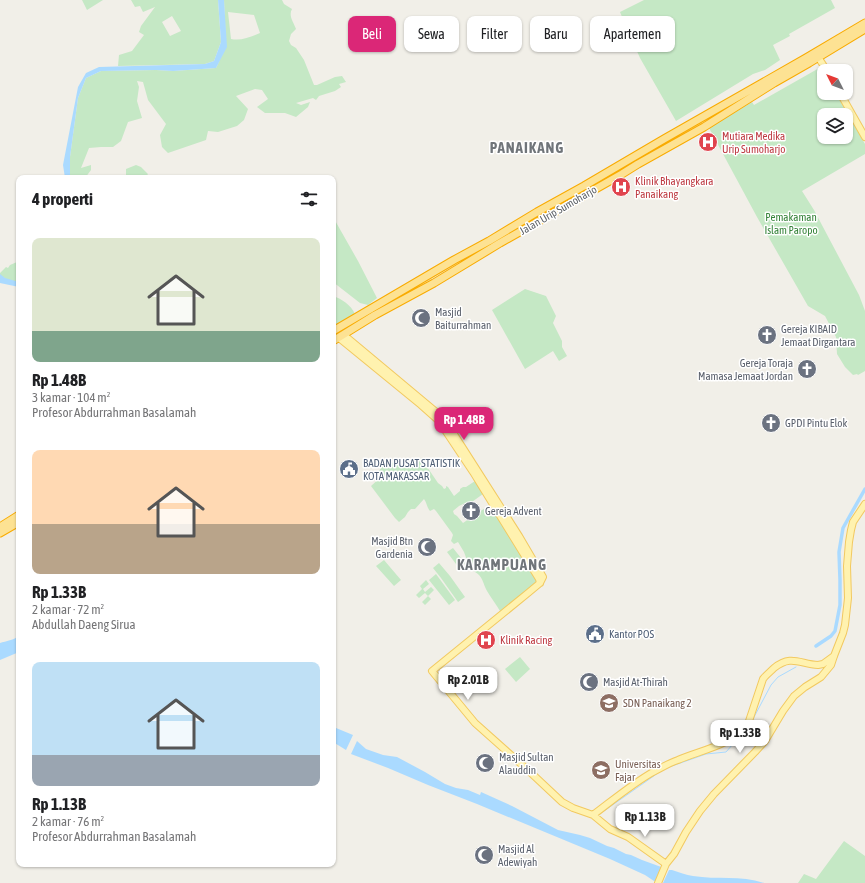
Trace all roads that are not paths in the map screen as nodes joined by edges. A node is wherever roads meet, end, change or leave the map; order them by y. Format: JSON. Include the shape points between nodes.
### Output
{"nodes":[{"id":1,"x":865,"y":23,"type":"edge"},
{"id":2,"x":865,"y":29,"type":"edge"},
{"id":3,"x":818,"y":57,"type":"junction"},
{"id":4,"x":822,"y":64,"type":"edge"},
{"id":5,"x":844,"y":100,"type":"edge"},
{"id":6,"x":865,"y":136,"type":"edge"},
{"id":7,"x":498,"y":240,"type":"junction"},
{"id":8,"x":417,"y":283,"type":"junction"},
{"id":9,"x":421,"y":290,"type":"junction"},
{"id":10,"x":336,"y":328,"type":"edge"},
{"id":11,"x":339,"y":338,"type":"edge"},
{"id":12,"x":865,"y":504,"type":"edge"},
{"id":13,"x":16,"y":517,"type":"edge"},
{"id":14,"x":16,"y":524,"type":"edge"},
{"id":15,"x":0,"y":527,"type":"edge"},
{"id":16,"x":0,"y":533,"type":"edge"},
{"id":17,"x":834,"y":656,"type":"junction"},
{"id":18,"x":595,"y":817,"type":"junction"},
{"id":19,"x":671,"y":859,"type":"junction"},
{"id":20,"x":665,"y":867,"type":"junction"},
{"id":21,"x":659,"y":882,"type":"edge"}],
"edges":[{"from":1,"to":7,"type":"highway","name":"Jalan Urip Sumoharjo","via":[[537,212]]},
{"from":2,"to":3,"type":"highway","name":"Jalan Urip Sumoharjo"},
{"from":3,"to":4,"type":"main road"},
{"from":3,"to":7,"type":"highway","name":"Jalan Urip Sumoharjo","via":[[622,174]]},
{"from":5,"to":6,"type":"main road"},
{"from":7,"to":8,"type":"highway","name":"Jalan Urip Sumoharjo","via":[[442,267]]},
{"from":7,"to":9,"type":"highway","name":"Jalan Urip Sumoharjo"},
{"from":8,"to":9,"type":"highway"},
{"from":8,"to":10,"type":"highway","name":"Jalan Urip Sumoharjo"},
{"from":9,"to":11,"type":"highway","name":"Jalan Urip Sumoharjo"},
{"from":11,"to":18,"type":"main road","via":[[441,416],[543,577],[540,583],[432,672],[474,723],[562,802]]},
{"from":12,"to":17,"type":"main road","via":[[852,523],[848,542],[848,598],[845,625]]},
{"from":13,"to":15,"type":"highway"},
{"from":14,"to":16,"type":"highway"},
{"from":17,"to":18,"type":"main road","via":[[818,666],[792,660],[779,664],[763,679],[748,724],[737,735],[652,773],[630,787]]},
{"from":17,"to":19,"type":"main road","via":[[825,673],[794,696],[765,741],[700,811]]},
{"from":18,"to":20,"type":"main road","via":[[610,829],[628,837]]},
{"from":19,"to":20,"type":"main road"},
{"from":19,"to":21,"type":"main road","via":[[670,866]]},
{"from":20,"to":21,"type":"main road"}]}
